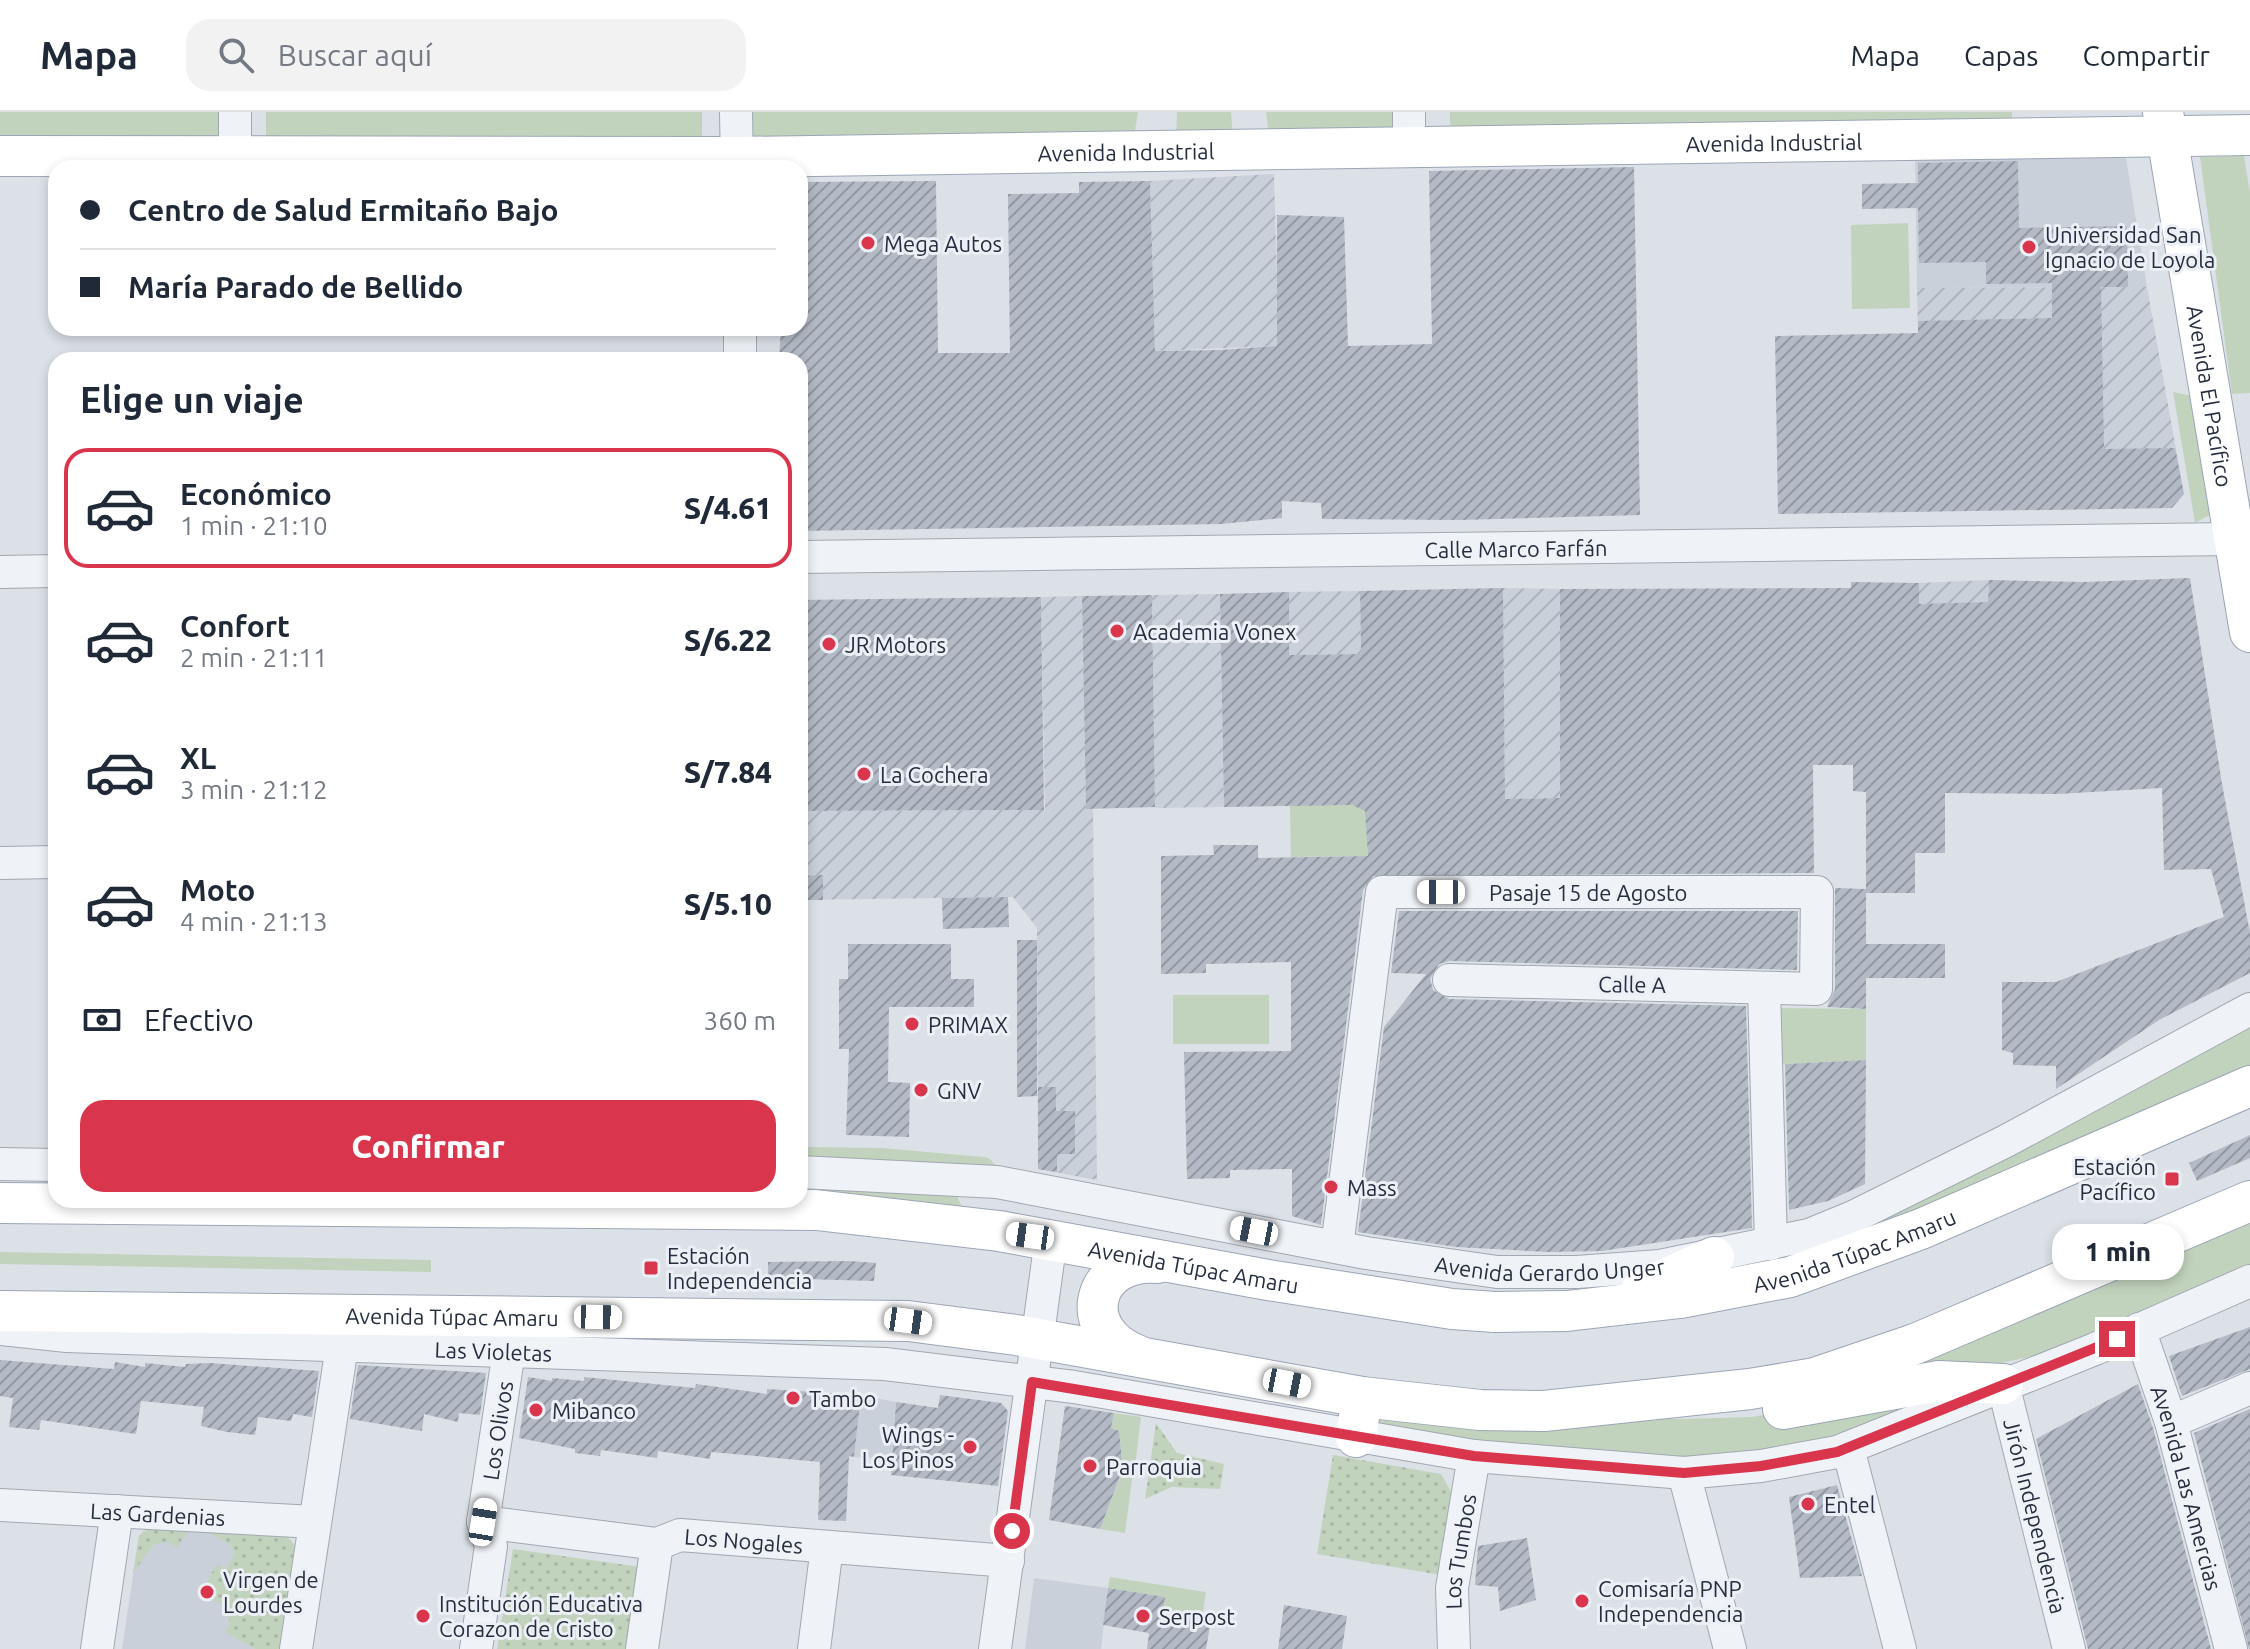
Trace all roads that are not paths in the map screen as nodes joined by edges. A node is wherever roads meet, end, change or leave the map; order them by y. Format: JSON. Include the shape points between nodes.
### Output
{"nodes":[{"id":1,"x":235,"y":112,"type":"edge"},
{"id":2,"x":736,"y":112,"type":"edge"},
{"id":3,"x":1887,"y":125,"type":"edge"},
{"id":4,"x":2165,"y":125,"type":"edge"},
{"id":5,"x":1409,"y":130,"type":"edge"},
{"id":6,"x":2250,"y":135,"type":"edge"},
{"id":7,"x":0,"y":156,"type":"edge"},
{"id":8,"x":235,"y":156,"type":"junction"},
{"id":9,"x":522,"y":160,"type":"edge"},
{"id":10,"x":737,"y":160,"type":"edge"},
{"id":11,"x":798,"y":160,"type":"edge"},
{"id":12,"x":2233,"y":539,"type":"junction"},
{"id":13,"x":808,"y":557,"type":"edge"},
{"id":14,"x":48,"y":571,"type":"edge"},
{"id":15,"x":0,"y":572,"type":"edge"},
{"id":16,"x":2250,"y":632,"type":"edge"},
{"id":17,"x":48,"y":862,"type":"edge"},
{"id":18,"x":0,"y":863,"type":"edge"},
{"id":19,"x":1449,"y":980,"type":"dead end"},
{"id":20,"x":1764,"y":988,"type":"junction"},
{"id":21,"x":1816,"y":989,"type":"joint"},
{"id":22,"x":2250,"y":1009,"type":"edge"},
{"id":23,"x":2250,"y":1086,"type":"edge"},
{"id":24,"x":0,"y":1164,"type":"edge"},
{"id":25,"x":48,"y":1165,"type":"edge"},
{"id":26,"x":808,"y":1172,"type":"edge"},
{"id":27,"x":2250,"y":1201,"type":"edge"},
{"id":28,"x":0,"y":1203,"type":"edge"},
{"id":29,"x":48,"y":1203,"type":"edge"},
{"id":30,"x":561,"y":1208,"type":"edge"},
{"id":31,"x":666,"y":1208,"type":"edge"},
{"id":32,"x":673,"y":1209,"type":"junction"},
{"id":33,"x":1051,"y":1239,"type":"junction"},
{"id":34,"x":1771,"y":1244,"type":"junction"},
{"id":35,"x":1337,"y":1247,"type":"junction"},
{"id":36,"x":1714,"y":1257,"type":"junction"},
{"id":37,"x":1173,"y":1264,"type":"junction"},
{"id":38,"x":2250,"y":1281,"type":"edge"},
{"id":39,"x":1602,"y":1308,"type":"junction"},
{"id":40,"x":0,"y":1311,"type":"edge"},
{"id":41,"x":0,"y":1329,"type":"edge"},
{"id":42,"x":2139,"y":1329,"type":"junction"},
{"id":43,"x":1038,"y":1339,"type":"junction"},
{"id":44,"x":342,"y":1346,"type":"junction"},
{"id":45,"x":509,"y":1351,"type":"junction"},
{"id":46,"x":1144,"y":1357,"type":"junction"},
{"id":47,"x":1032,"y":1382,"type":"junction"},
{"id":48,"x":2003,"y":1384,"type":"junction"},
{"id":49,"x":2250,"y":1388,"type":"edge"},
{"id":50,"x":1362,"y":1397,"type":"junction"},
{"id":51,"x":1544,"y":1411,"type":"junction"},
{"id":52,"x":2171,"y":1422,"type":"junction"},
{"id":53,"x":1356,"y":1437,"type":"junction"},
{"id":54,"x":1848,"y":1448,"type":"junction"},
{"id":55,"x":1474,"y":1456,"type":"junction"},
{"id":56,"x":1684,"y":1473,"type":"junction"},
{"id":57,"x":0,"y":1505,"type":"edge"},
{"id":58,"x":117,"y":1511,"type":"junction"},
{"id":59,"x":315,"y":1522,"type":"junction"},
{"id":60,"x":483,"y":1522,"type":"junction"},
{"id":61,"x":657,"y":1544,"type":"junction"},
{"id":62,"x":827,"y":1547,"type":"junction"},
{"id":63,"x":1008,"y":1561,"type":"junction"},
{"id":64,"x":97,"y":1649,"type":"edge"},
{"id":65,"x":296,"y":1649,"type":"edge"},
{"id":66,"x":476,"y":1649,"type":"edge"},
{"id":67,"x":642,"y":1649,"type":"edge"},
{"id":68,"x":814,"y":1649,"type":"edge"},
{"id":69,"x":995,"y":1649,"type":"edge"},
{"id":70,"x":1454,"y":1649,"type":"edge"},
{"id":71,"x":1730,"y":1649,"type":"edge"},
{"id":72,"x":1900,"y":1649,"type":"edge"},
{"id":73,"x":2069,"y":1649,"type":"edge"},
{"id":74,"x":2231,"y":1649,"type":"edge"}],
"edges":[{"from":1,"to":8,"type":"street"},
{"from":2,"to":10,"type":"street"},
{"from":3,"to":4,"type":"main road","name":"Avenida Industrial"},
{"from":3,"to":5,"type":"main road","name":"Avenida Industrial"},
{"from":4,"to":6,"type":"main road","name":"Avenida Industrial"},
{"from":4,"to":12,"type":"main road","name":"Avenida El Pacífico"},
{"from":5,"to":11,"type":"main road","name":"Avenida Industrial"},
{"from":7,"to":8,"type":"main road","name":"Avenida Industrial"},
{"from":8,"to":9,"type":"main road","name":"Avenida Industrial"},
{"from":12,"to":13,"type":"street","name":"Calle Marco Farfán"},
{"from":12,"to":16,"type":"main road","name":"Avenida El Pacífico"},
{"from":14,"to":15,"type":"street"},
{"from":17,"to":18,"type":"street"},
{"from":19,"to":20,"type":"street","name":"Calle A"},
{"from":20,"to":21,"type":"street","name":"Calle A"},
{"from":20,"to":34,"type":"street"},
{"from":21,"to":35,"type":"street","name":"Pasaje 15 de Agosto","via":[[1817,892],[1382,892]]},
{"from":22,"to":34,"type":"street","name":"Avenida Gerardo Unger","via":[[1923,1184],[1809,1235]]},
{"from":23,"to":39,"type":"main road","name":"Avenida Túpac Amaru","via":[[1921,1229],[1790,1277]]},
{"from":24,"to":25,"type":"street"},
{"from":26,"to":35,"type":"street","name":"Avenida Gerardo Unger","via":[[997,1182]]},
{"from":27,"to":51,"type":"main road","name":"Avenida Túpac Amaru","via":[[1915,1344],[1815,1378]]},
{"from":28,"to":29,"type":"main road","name":"Avenida Túpac Amaru"},
{"from":30,"to":32,"type":"main road","name":"Avenida Túpac Amaru"},
{"from":31,"to":32,"type":"main road"},
{"from":32,"to":33,"type":"main road","name":"Avenida Túpac Amaru","via":[[816,1210]]},
{"from":33,"to":37,"type":"main road","name":"Avenida Túpac Amaru"},
{"from":33,"to":43,"type":"street"},
{"from":34,"to":36,"type":"street","name":"Avenida Gerardo Unger"},
{"from":35,"to":36,"type":"street","name":"Avenida Gerardo Unger","via":[[1497,1272],[1577,1272]]},
{"from":36,"to":39,"type":"main road"},
{"from":37,"to":39,"type":"main road","name":"Avenida Túpac Amaru","via":[[1452,1309]]},
{"from":37,"to":46,"type":"main road","via":[[1126,1266],[1099,1294],[1098,1315],[1106,1333],[1120,1347]]},
{"from":38,"to":42,"type":"street","name":"Las Violetas"},
{"from":40,"to":43,"type":"main road","name":"Avenida Túpac Amaru","via":[[908,1321]]},
{"from":41,"to":44,"type":"street","name":"Las Violetas"},
{"from":42,"to":48,"type":"street","name":"Las Violetas"},
{"from":42,"to":52,"type":"street","name":"Avenida Las Amercias"},
{"from":43,"to":46,"type":"main road","name":"Avenida Túpac Amaru"},
{"from":43,"to":47,"type":"street"},
{"from":44,"to":45,"type":"street","name":"Las Violetas"},
{"from":44,"to":59,"type":"street"},
{"from":45,"to":47,"type":"street","name":"Las Violetas","via":[[885,1364]]},
{"from":45,"to":60,"type":"street","name":"Los Olivos"},
{"from":46,"to":50,"type":"main road","name":"Avenida Túpac Amaru"},
{"from":47,"to":53,"type":"street","name":"Las Violetas"},
{"from":47,"to":63,"type":"street"},
{"from":48,"to":51,"type":"main road","via":[[1939,1381],[1753,1414]]},
{"from":48,"to":54,"type":"street","name":"Las Violetas"},
{"from":48,"to":73,"type":"street","name":"Jirón Independencia"},
{"from":49,"to":52,"type":"street"},
{"from":50,"to":51,"type":"main road","name":"Avenida Túpac Amaru"},
{"from":50,"to":53,"type":"main road"},
{"from":52,"to":74,"type":"street","name":"Avenida Las Amercias"},
{"from":53,"to":55,"type":"street","name":"Las Violetas"},
{"from":54,"to":56,"type":"street","name":"Las Violetas","via":[[1761,1466]]},
{"from":54,"to":72,"type":"street"},
{"from":55,"to":56,"type":"street","name":"Las Violetas"},
{"from":55,"to":70,"type":"street","name":"Los Tumbos","via":[[1452,1588]]},
{"from":56,"to":71,"type":"street"},
{"from":57,"to":58,"type":"street","name":"Las Gardenias"},
{"from":58,"to":59,"type":"street","name":"Las Gardenias"},
{"from":58,"to":64,"type":"street"},
{"from":59,"to":65,"type":"street"},
{"from":60,"to":61,"type":"street","name":"Los Nogales"},
{"from":60,"to":66,"type":"street","name":"Los Olivos","via":[[491,1546]]},
{"from":61,"to":62,"type":"street","name":"Los Nogales","via":[[680,1535]]},
{"from":61,"to":67,"type":"street"},
{"from":62,"to":63,"type":"street","name":"Los Nogales"},
{"from":62,"to":68,"type":"street"},
{"from":63,"to":69,"type":"street"}]}
